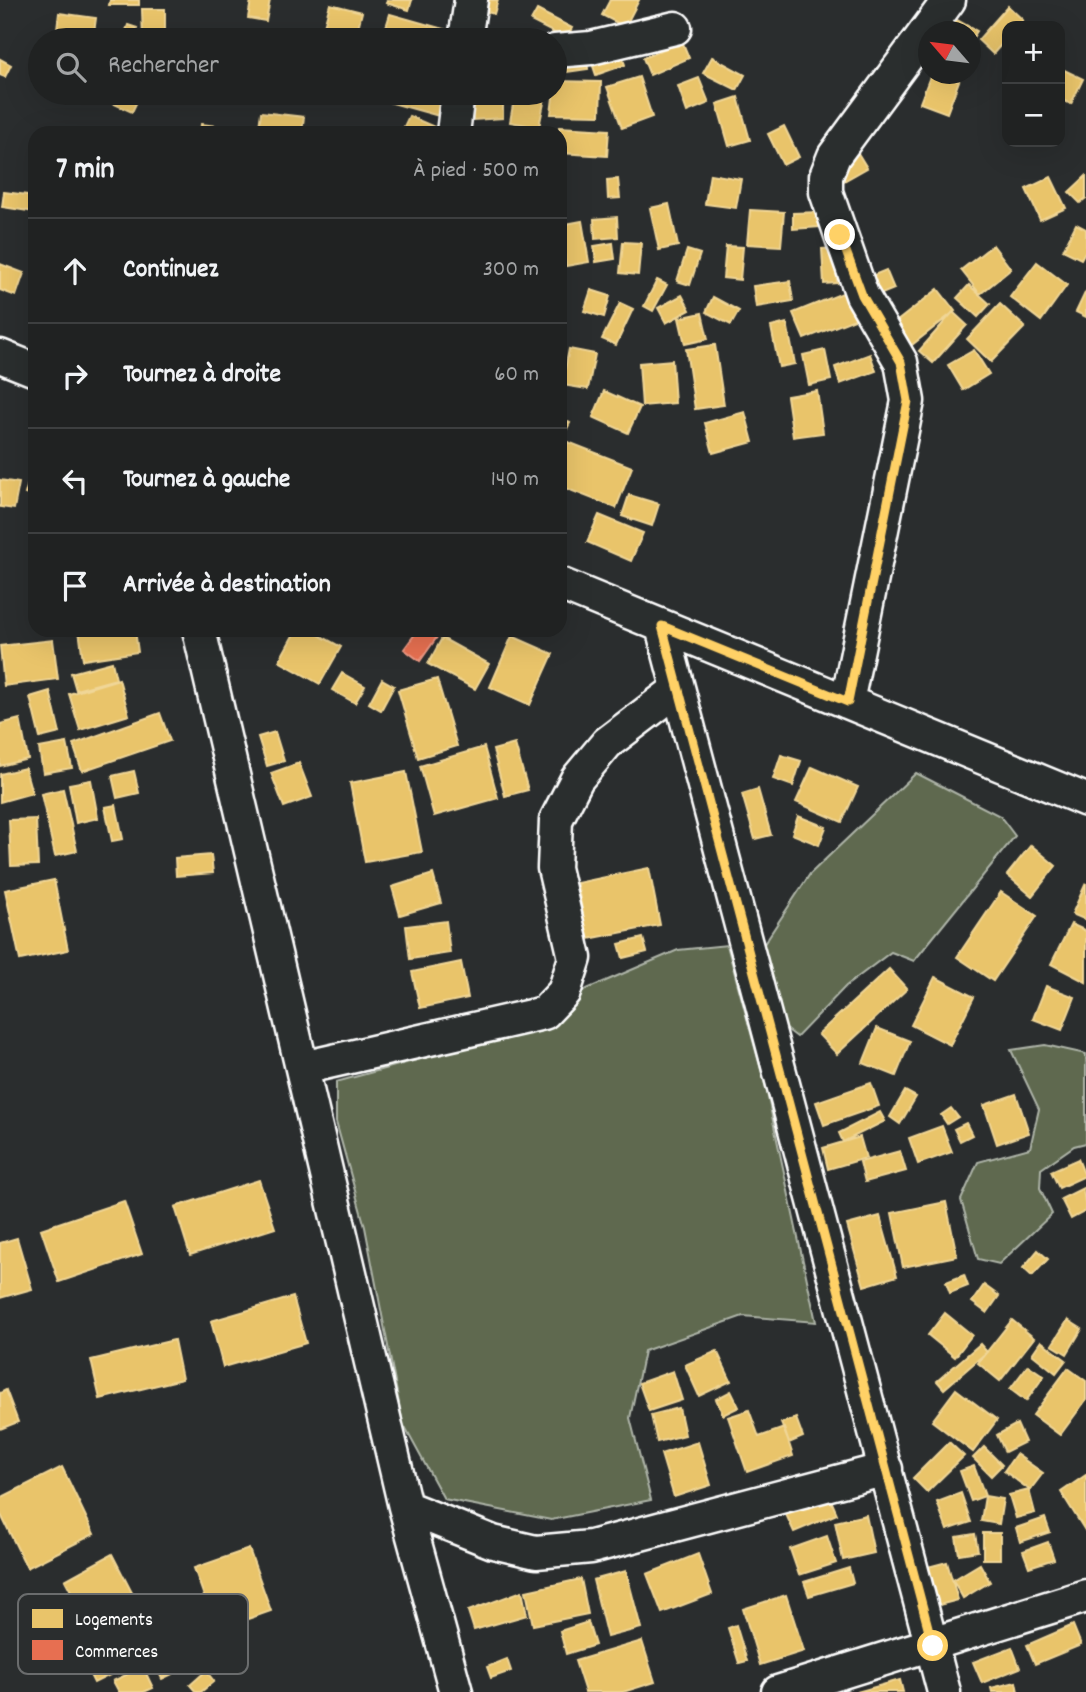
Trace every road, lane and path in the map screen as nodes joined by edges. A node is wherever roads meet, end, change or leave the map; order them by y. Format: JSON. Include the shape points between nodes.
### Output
{"nodes":[{"id":1,"x":471,"y":0,"type":"edge"},
{"id":2,"x":949,"y":0,"type":"edge"},
{"id":3,"x":675,"y":27,"type":"dead end"},
{"id":4,"x":470,"y":28,"type":"edge"},
{"id":5,"x":567,"y":50,"type":"edge"},
{"id":6,"x":456,"y":105,"type":"edge"},
{"id":7,"x":454,"y":126,"type":"edge"},
{"id":8,"x":0,"y":356,"type":"edge"},
{"id":9,"x":28,"y":367,"type":"edge"},
{"id":10,"x":567,"y":587,"type":"edge"},
{"id":11,"x":662,"y":626,"type":"junction"},
{"id":12,"x":201,"y":637,"type":"edge"},
{"id":13,"x":678,"y":689,"type":"junction"},
{"id":14,"x":848,"y":702,"type":"junction"},
{"id":15,"x":1086,"y":800,"type":"edge"},
{"id":16,"x":302,"y":1068,"type":"junction"},
{"id":17,"x":886,"y":1469,"type":"junction"},
{"id":18,"x":405,"y":1507,"type":"junction"},
{"id":19,"x":1086,"y":1596,"type":"edge"},
{"id":20,"x":933,"y":1646,"type":"junction"},
{"id":21,"x":456,"y":1692,"type":"edge"},
{"id":22,"x":778,"y":1692,"type":"edge"},
{"id":23,"x":944,"y":1692,"type":"edge"}],
"edges":[{"from":1,"to":4,"type":"street"},
{"from":2,"to":14,"type":"street","via":[[834,156],[826,176],[827,192],[862,295],[901,362],[908,401]]},
{"from":3,"to":5,"type":"street"},
{"from":6,"to":7,"type":"street"},
{"from":8,"to":9,"type":"street"},
{"from":10,"to":11,"type":"street"},
{"from":11,"to":13,"type":"street"},
{"from":11,"to":14,"type":"street"},
{"from":12,"to":16,"type":"street"},
{"from":13,"to":16,"type":"street","via":[[607,743],[578,779],[556,820],[554,868],[575,958],[564,992],[544,1013]]},
{"from":13,"to":17,"type":"street"},
{"from":14,"to":15,"type":"street"},
{"from":16,"to":18,"type":"street"},
{"from":17,"to":18,"type":"street","via":[[592,1547],[536,1552],[493,1542]]},
{"from":17,"to":20,"type":"street"},
{"from":18,"to":21,"type":"street"},
{"from":19,"to":20,"type":"street"},
{"from":20,"to":22,"type":"street"},
{"from":20,"to":23,"type":"street"}]}
